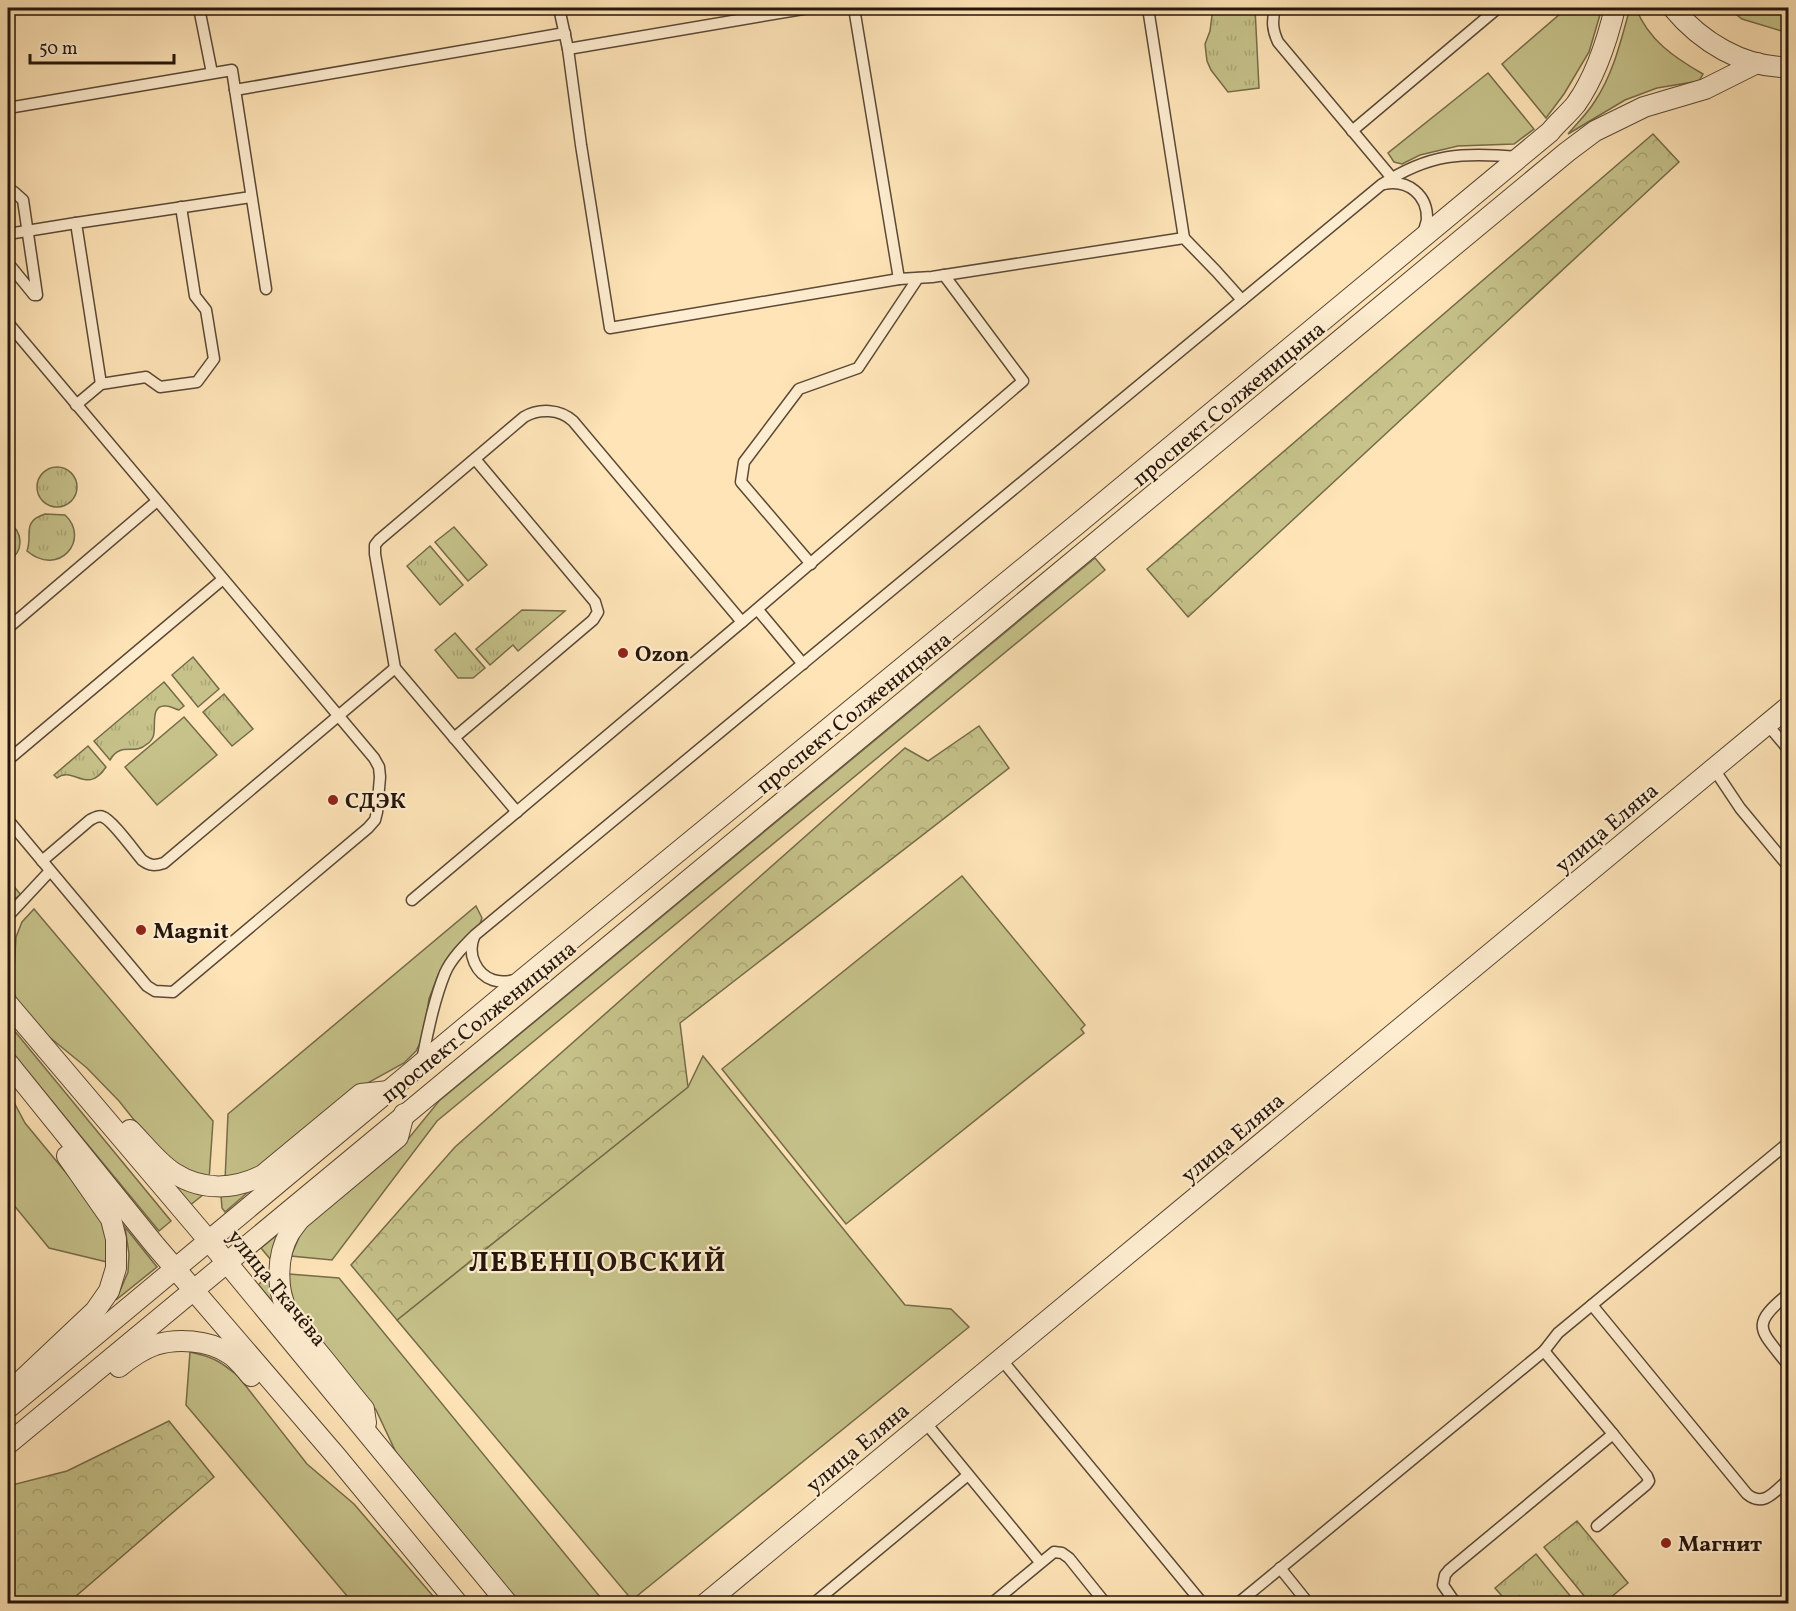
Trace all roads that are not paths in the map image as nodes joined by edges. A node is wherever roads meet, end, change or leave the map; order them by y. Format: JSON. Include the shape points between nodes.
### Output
{"nodes":[{"id":1,"x":199,"y":8,"type":"edge"},
{"id":2,"x":561,"y":8,"type":"edge"},
{"id":3,"x":809,"y":8,"type":"edge"},
{"id":4,"x":854,"y":8,"type":"edge"},
{"id":5,"x":1148,"y":8,"type":"edge"},
{"id":6,"x":1275,"y":8,"type":"edge"},
{"id":7,"x":1498,"y":8,"type":"edge"},
{"id":8,"x":1614,"y":8,"type":"edge"},
{"id":9,"x":1672,"y":8,"type":"edge"},
{"id":10,"x":564,"y":33,"type":"junction"},
{"id":11,"x":568,"y":49,"type":"junction"},
{"id":12,"x":1757,"y":63,"type":"junction"},
{"id":13,"x":1788,"y":67,"type":"edge"},
{"id":14,"x":212,"y":73,"type":"junction"},
{"id":15,"x":235,"y":90,"type":"junction"},
{"id":16,"x":8,"y":108,"type":"edge"},
{"id":17,"x":1352,"y":131,"type":"junction"},
{"id":18,"x":1520,"y":157,"type":"junction"},
{"id":19,"x":1392,"y":178,"type":"junction"},
{"id":20,"x":1381,"y":185,"type":"junction"},
{"id":21,"x":8,"y":196,"type":"edge"},
{"id":22,"x":252,"y":197,"type":"junction"},
{"id":23,"x":181,"y":207,"type":"junction"},
{"id":24,"x":76,"y":224,"type":"junction"},
{"id":25,"x":28,"y":231,"type":"junction"},
{"id":26,"x":8,"y":234,"type":"edge"},
{"id":27,"x":1422,"y":237,"type":"junction"},
{"id":28,"x":1184,"y":238,"type":"junction"},
{"id":29,"x":8,"y":263,"type":"edge"},
{"id":30,"x":944,"y":275,"type":"junction"},
{"id":31,"x":918,"y":278,"type":"junction"},
{"id":32,"x":898,"y":279,"type":"junction"},
{"id":33,"x":266,"y":289,"type":"dead end"},
{"id":34,"x":1242,"y":300,"type":"junction"},
{"id":35,"x":8,"y":323,"type":"edge"},
{"id":36,"x":101,"y":384,"type":"junction"},
{"id":37,"x":76,"y":405,"type":"junction"},
{"id":38,"x":475,"y":459,"type":"junction"},
{"id":39,"x":158,"y":501,"type":"junction"},
{"id":40,"x":811,"y":564,"type":"junction"},
{"id":41,"x":223,"y":579,"type":"junction"},
{"id":42,"x":758,"y":610,"type":"junction"},
{"id":43,"x":742,"y":622,"type":"junction"},
{"id":44,"x":8,"y":628,"type":"edge"},
{"id":45,"x":803,"y":664,"type":"junction"},
{"id":46,"x":395,"y":668,"type":"junction"},
{"id":47,"x":1788,"y":707,"type":"edge"},
{"id":48,"x":338,"y":716,"type":"junction"},
{"id":49,"x":1767,"y":724,"type":"junction"},
{"id":50,"x":453,"y":738,"type":"junction"},
{"id":51,"x":1788,"y":749,"type":"edge"},
{"id":52,"x":8,"y":760,"type":"edge"},
{"id":53,"x":1714,"y":769,"type":"junction"},
{"id":54,"x":517,"y":812,"type":"junction"},
{"id":55,"x":8,"y":820,"type":"edge"},
{"id":56,"x":42,"y":861,"type":"junction"},
{"id":57,"x":1788,"y":866,"type":"edge"},
{"id":58,"x":50,"y":871,"type":"junction"},
{"id":59,"x":412,"y":900,"type":"dead end"},
{"id":60,"x":8,"y":916,"type":"edge"},
{"id":61,"x":475,"y":936,"type":"junction"},
{"id":62,"x":523,"y":979,"type":"junction"},
{"id":63,"x":8,"y":1004,"type":"edge"},
{"id":64,"x":8,"y":1064,"type":"edge"},
{"id":65,"x":421,"y":1065,"type":"junction"},
{"id":66,"x":76,"y":1084,"type":"junction"},
{"id":67,"x":389,"y":1091,"type":"junction"},
{"id":68,"x":44,"y":1109,"type":"junction"},
{"id":69,"x":404,"y":1114,"type":"junction"},
{"id":70,"x":1788,"y":1143,"type":"edge"},
{"id":71,"x":209,"y":1241,"type":"junction"},
{"id":72,"x":226,"y":1262,"type":"junction"},
{"id":73,"x":175,"y":1268,"type":"junction"},
{"id":74,"x":194,"y":1290,"type":"junction"},
{"id":75,"x":1788,"y":1294,"type":"edge"},
{"id":76,"x":1592,"y":1305,"type":"junction"},
{"id":77,"x":1544,"y":1351,"type":"junction"},
{"id":78,"x":1001,"y":1359,"type":"junction"},
{"id":79,"x":1788,"y":1365,"type":"edge"},
{"id":80,"x":12,"y":1405,"type":"edge"},
{"id":81,"x":35,"y":1422,"type":"junction"},
{"id":82,"x":925,"y":1422,"type":"junction"},
{"id":83,"x":368,"y":1434,"type":"junction"},
{"id":84,"x":1613,"y":1434,"type":"junction"},
{"id":85,"x":8,"y":1444,"type":"edge"},
{"id":86,"x":336,"y":1456,"type":"junction"},
{"id":87,"x":968,"y":1475,"type":"junction"},
{"id":88,"x":1788,"y":1480,"type":"edge"},
{"id":89,"x":1597,"y":1526,"type":"dead end"},
{"id":90,"x":1040,"y":1562,"type":"junction"},
{"id":91,"x":1280,"y":1568,"type":"junction"},
{"id":92,"x":458,"y":1604,"type":"edge"},
{"id":93,"x":508,"y":1604,"type":"edge"},
{"id":94,"x":705,"y":1604,"type":"edge"},
{"id":95,"x":813,"y":1604,"type":"edge"},
{"id":96,"x":991,"y":1604,"type":"edge"},
{"id":97,"x":1106,"y":1604,"type":"edge"},
{"id":98,"x":1203,"y":1604,"type":"edge"},
{"id":99,"x":1237,"y":1604,"type":"edge"},
{"id":100,"x":1309,"y":1604,"type":"edge"},
{"id":101,"x":1456,"y":1604,"type":"edge"}],
"edges":[{"from":1,"to":14,"type":"lane"},
{"from":2,"to":10,"type":"lane"},
{"from":3,"to":11,"type":"lane"},
{"from":4,"to":32,"type":"lane"},
{"from":5,"to":28,"type":"lane"},
{"from":6,"to":17,"type":"lane","via":[[1272,20],[1278,42]]},
{"from":7,"to":17,"type":"lane"},
{"from":8,"to":18,"type":"street","name":"проспект Солженицына","via":[[1593,75],[1576,104]]},
{"from":9,"to":12,"type":"street","via":[[1697,33],[1725,52]]},
{"from":10,"to":11,"type":"lane"},
{"from":10,"to":15,"type":"lane"},
{"from":11,"to":32,"type":"lane","via":[[610,328]]},
{"from":12,"to":13,"type":"street"},
{"from":12,"to":69,"type":"street","name":"проспект Солженицына","via":[[1705,89],[1644,107],[1595,131],[1567,152]]},
{"from":14,"to":15,"type":"lane","via":[[232,70]]},
{"from":14,"to":16,"type":"lane"},
{"from":15,"to":22,"type":"lane"},
{"from":17,"to":19,"type":"lane"},
{"from":18,"to":19,"type":"lane","via":[[1457,155],[1426,161]]},
{"from":18,"to":27,"type":"street","name":"проспект Солженицына"},
{"from":19,"to":20,"type":"lane"},
{"from":20,"to":27,"type":"lane","via":[[1395,182],[1417,192],[1425,204]]},
{"from":20,"to":34,"type":"lane"},
{"from":21,"to":25,"type":"lane","via":[[14,192],[22,200]]},
{"from":22,"to":23,"type":"lane"},
{"from":22,"to":33,"type":"lane"},
{"from":23,"to":24,"type":"lane"},
{"from":23,"to":36,"type":"lane","via":[[195,296],[206,310],[214,358],[197,382],[160,387],[146,377]]},
{"from":24,"to":25,"type":"lane"},
{"from":24,"to":36,"type":"lane"},
{"from":25,"to":26,"type":"lane"},
{"from":25,"to":29,"type":"lane","via":[[37,296]]},
{"from":27,"to":62,"type":"street","name":"проспект Солженицына"},
{"from":28,"to":30,"type":"lane"},
{"from":28,"to":34,"type":"lane"},
{"from":30,"to":31,"type":"lane"},
{"from":30,"to":40,"type":"lane","via":[[1023,381]]},
{"from":31,"to":32,"type":"lane"},
{"from":31,"to":40,"type":"lane","via":[[858,368],[799,389],[744,462],[741,482]]},
{"from":34,"to":45,"type":"lane"},
{"from":35,"to":37,"type":"lane"},
{"from":36,"to":37,"type":"lane"},
{"from":37,"to":39,"type":"lane"},
{"from":38,"to":43,"type":"lane","via":[[532,412],[566,414]]},
{"from":38,"to":46,"type":"lane","via":[[375,546]]},
{"from":38,"to":50,"type":"lane","via":[[595,602],[598,612]]},
{"from":39,"to":41,"type":"lane"},
{"from":39,"to":44,"type":"lane"},
{"from":40,"to":42,"type":"lane"},
{"from":41,"to":48,"type":"lane"},
{"from":41,"to":52,"type":"lane"},
{"from":42,"to":43,"type":"lane"},
{"from":42,"to":45,"type":"lane"},
{"from":43,"to":54,"type":"lane"},
{"from":45,"to":61,"type":"lane"},
{"from":46,"to":48,"type":"lane"},
{"from":46,"to":50,"type":"lane"},
{"from":47,"to":49,"type":"street","name":"улица Еляна"},
{"from":48,"to":56,"type":"lane","via":[[164,863],[156,866],[142,860],[103,816],[90,820]]},
{"from":48,"to":58,"type":"lane","via":[[379,767],[375,820],[173,992],[147,986]]},
{"from":49,"to":51,"type":"lane"},
{"from":49,"to":53,"type":"street","name":"улица Еляна"},
{"from":50,"to":54,"type":"lane"},
{"from":53,"to":57,"type":"lane"},
{"from":53,"to":78,"type":"street","name":"улица Еляна"},
{"from":54,"to":59,"type":"lane"},
{"from":55,"to":56,"type":"lane"},
{"from":56,"to":58,"type":"lane"},
{"from":58,"to":60,"type":"lane"},
{"from":61,"to":62,"type":"lane","via":[[472,958],[481,973],[494,981]]},
{"from":61,"to":65,"type":"lane","via":[[446,971]]},
{"from":62,"to":65,"type":"street","name":"проспект Солженицына"},
{"from":63,"to":66,"type":"street","name":"улица Ткачёва"},
{"from":64,"to":68,"type":"street"},
{"from":65,"to":67,"type":"street","name":"проспект Солженицына"},
{"from":66,"to":67,"type":"street","via":[[105,1104],[172,1171],[215,1187],[248,1183],[263,1175],[362,1094]]},
{"from":66,"to":71,"type":"street","name":"улица Ткачёва"},
{"from":67,"to":71,"type":"street","name":"проспект Солженицына"},
{"from":68,"to":73,"type":"street"},
{"from":68,"to":80,"type":"street","via":[[51,1134],[111,1219],[116,1268],[109,1291],[94,1311],[23,1378]]},
{"from":69,"to":72,"type":"street","name":"проспект Солженицына"},
{"from":69,"to":83,"type":"street","via":[[398,1137],[300,1219],[289,1233],[280,1270],[287,1310],[364,1409]]},
{"from":70,"to":76,"type":"lane"},
{"from":71,"to":72,"type":"street","name":"улица Ткачёва"},
{"from":71,"to":73,"type":"street","name":"проспект Солженицына"},
{"from":72,"to":74,"type":"street","name":"проспект Солженицына"},
{"from":72,"to":83,"type":"street","name":"улица Ткачёва"},
{"from":73,"to":74,"type":"street"},
{"from":73,"to":80,"type":"street","name":"проспект Солженицына"},
{"from":74,"to":81,"type":"street","name":"проспект Солженицына"},
{"from":74,"to":86,"type":"street"},
{"from":75,"to":79,"type":"lane","via":[[1763,1318],[1762,1329]]},
{"from":76,"to":77,"type":"lane","via":[[1558,1333]]},
{"from":76,"to":88,"type":"lane","via":[[1747,1494],[1761,1500]]},
{"from":77,"to":84,"type":"lane"},
{"from":77,"to":91,"type":"lane"},
{"from":78,"to":82,"type":"street","name":"улица Еляна"},
{"from":78,"to":98,"type":"lane"},
{"from":81,"to":85,"type":"street","name":"проспект Солженицына"},
{"from":81,"to":86,"type":"street","via":[[56,1417],[136,1354],[156,1345],[181,1341],[218,1347],[236,1359],[312,1449]]},
{"from":82,"to":87,"type":"lane"},
{"from":82,"to":94,"type":"street","name":"улица Еляна"},
{"from":83,"to":93,"type":"street","name":"улица Ткачёва"},
{"from":84,"to":89,"type":"lane","via":[[1649,1481]]},
{"from":84,"to":101,"type":"lane","via":[[1449,1570],[1443,1585]]},
{"from":86,"to":92,"type":"street"},
{"from":87,"to":90,"type":"lane"},
{"from":87,"to":95,"type":"lane"},
{"from":90,"to":96,"type":"lane"},
{"from":90,"to":97,"type":"lane","via":[[1054,1552],[1062,1553]]},
{"from":91,"to":99,"type":"lane"},
{"from":91,"to":100,"type":"lane"}]}
